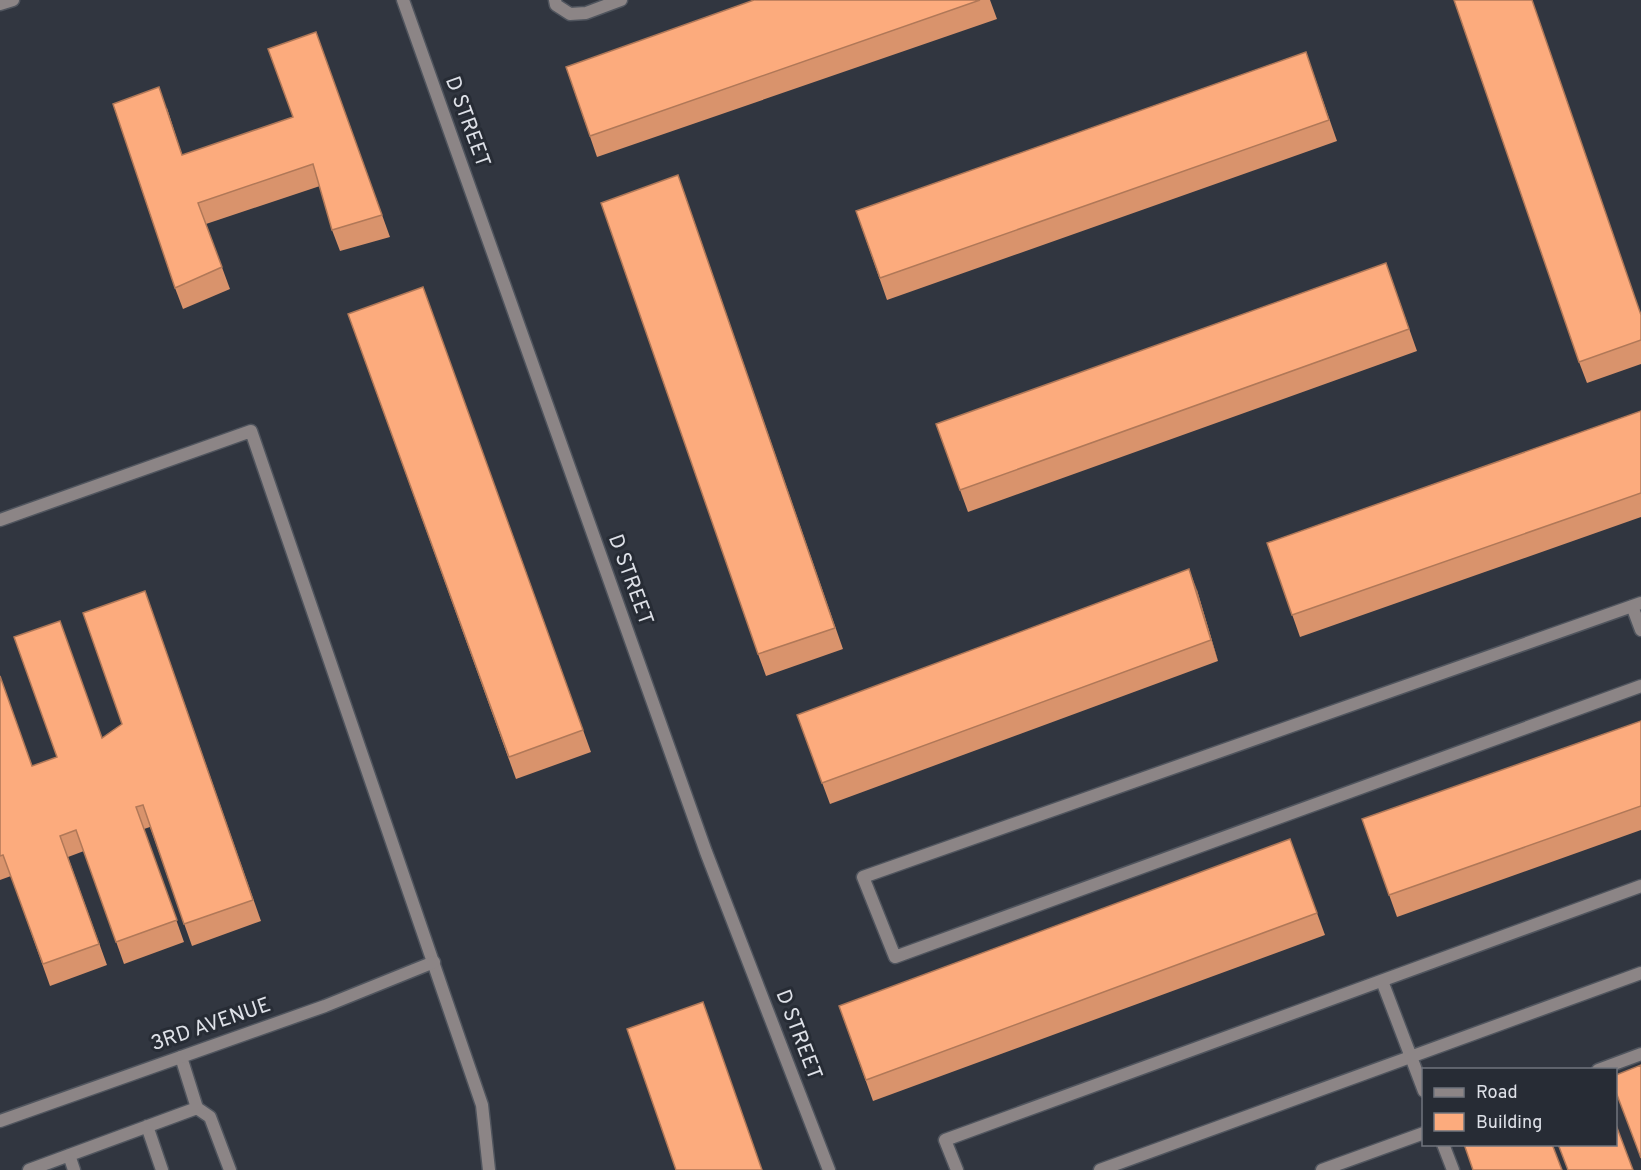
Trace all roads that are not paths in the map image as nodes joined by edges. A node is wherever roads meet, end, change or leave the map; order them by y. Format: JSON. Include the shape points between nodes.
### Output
{"nodes":[{"id":1,"x":13,"y":0,"type":"edge"},
{"id":2,"x":403,"y":0,"type":"edge"},
{"id":3,"x":555,"y":0,"type":"edge"},
{"id":4,"x":621,"y":0,"type":"edge"},
{"id":5,"x":0,"y":4,"type":"edge"},
{"id":6,"x":0,"y":520,"type":"edge"},
{"id":7,"x":1636,"y":604,"type":"edge"},
{"id":8,"x":1641,"y":630,"type":"edge"},
{"id":9,"x":1641,"y":686,"type":"edge"},
{"id":10,"x":1641,"y":886,"type":"edge"},
{"id":11,"x":434,"y":962,"type":"junction"},
{"id":12,"x":1641,"y":973,"type":"edge"},
{"id":13,"x":1382,"y":981,"type":"junction"},
{"id":14,"x":1641,"y":1054,"type":"edge"},
{"id":15,"x":181,"y":1057,"type":"junction"},
{"id":16,"x":1411,"y":1057,"type":"junction"},
{"id":17,"x":1603,"y":1068,"type":"edge"},
{"id":18,"x":1422,"y":1086,"type":"edge"},
{"id":19,"x":196,"y":1108,"type":"junction"},
{"id":20,"x":0,"y":1120,"type":"edge"},
{"id":21,"x":147,"y":1126,"type":"junction"},
{"id":22,"x":1422,"y":1134,"type":"edge"},
{"id":23,"x":1444,"y":1146,"type":"edge"},
{"id":24,"x":69,"y":1155,"type":"junction"},
{"id":25,"x":28,"y":1170,"type":"edge"},
{"id":26,"x":74,"y":1170,"type":"edge"},
{"id":27,"x":162,"y":1170,"type":"edge"},
{"id":28,"x":230,"y":1170,"type":"edge"},
{"id":29,"x":489,"y":1170,"type":"edge"},
{"id":30,"x":829,"y":1170,"type":"edge"},
{"id":31,"x":957,"y":1170,"type":"edge"},
{"id":32,"x":1100,"y":1170,"type":"edge"},
{"id":33,"x":1322,"y":1170,"type":"edge"},
{"id":34,"x":1453,"y":1170,"type":"edge"}],
"edges":[{"from":1,"to":5,"type":"street"},
{"from":2,"to":30,"type":"street","name":"D STREET","via":[[706,852]]},
{"from":3,"to":4,"type":"street","via":[[570,14],[586,14]]},
{"from":6,"to":11,"type":"street","via":[[251,431]]},
{"from":7,"to":8,"type":"street"},
{"from":7,"to":9,"type":"street","via":[[863,877],[895,957]]},
{"from":10,"to":13,"type":"street"},
{"from":11,"to":15,"type":"street","name":"3RD AVENUE"},
{"from":11,"to":29,"type":"street","via":[[482,1105]]},
{"from":12,"to":16,"type":"street"},
{"from":13,"to":16,"type":"street"},
{"from":13,"to":31,"type":"street","via":[[945,1140]]},
{"from":14,"to":17,"type":"street"},
{"from":15,"to":19,"type":"street"},
{"from":15,"to":20,"type":"street","name":"3RD AVENUE"},
{"from":16,"to":18,"type":"street"},
{"from":16,"to":32,"type":"street"},
{"from":19,"to":21,"type":"street"},
{"from":19,"to":28,"type":"street","via":[[210,1118]]},
{"from":21,"to":24,"type":"street"},
{"from":21,"to":27,"type":"street"},
{"from":22,"to":33,"type":"street"},
{"from":23,"to":34,"type":"street"},
{"from":24,"to":25,"type":"street"},
{"from":24,"to":26,"type":"street"}]}
